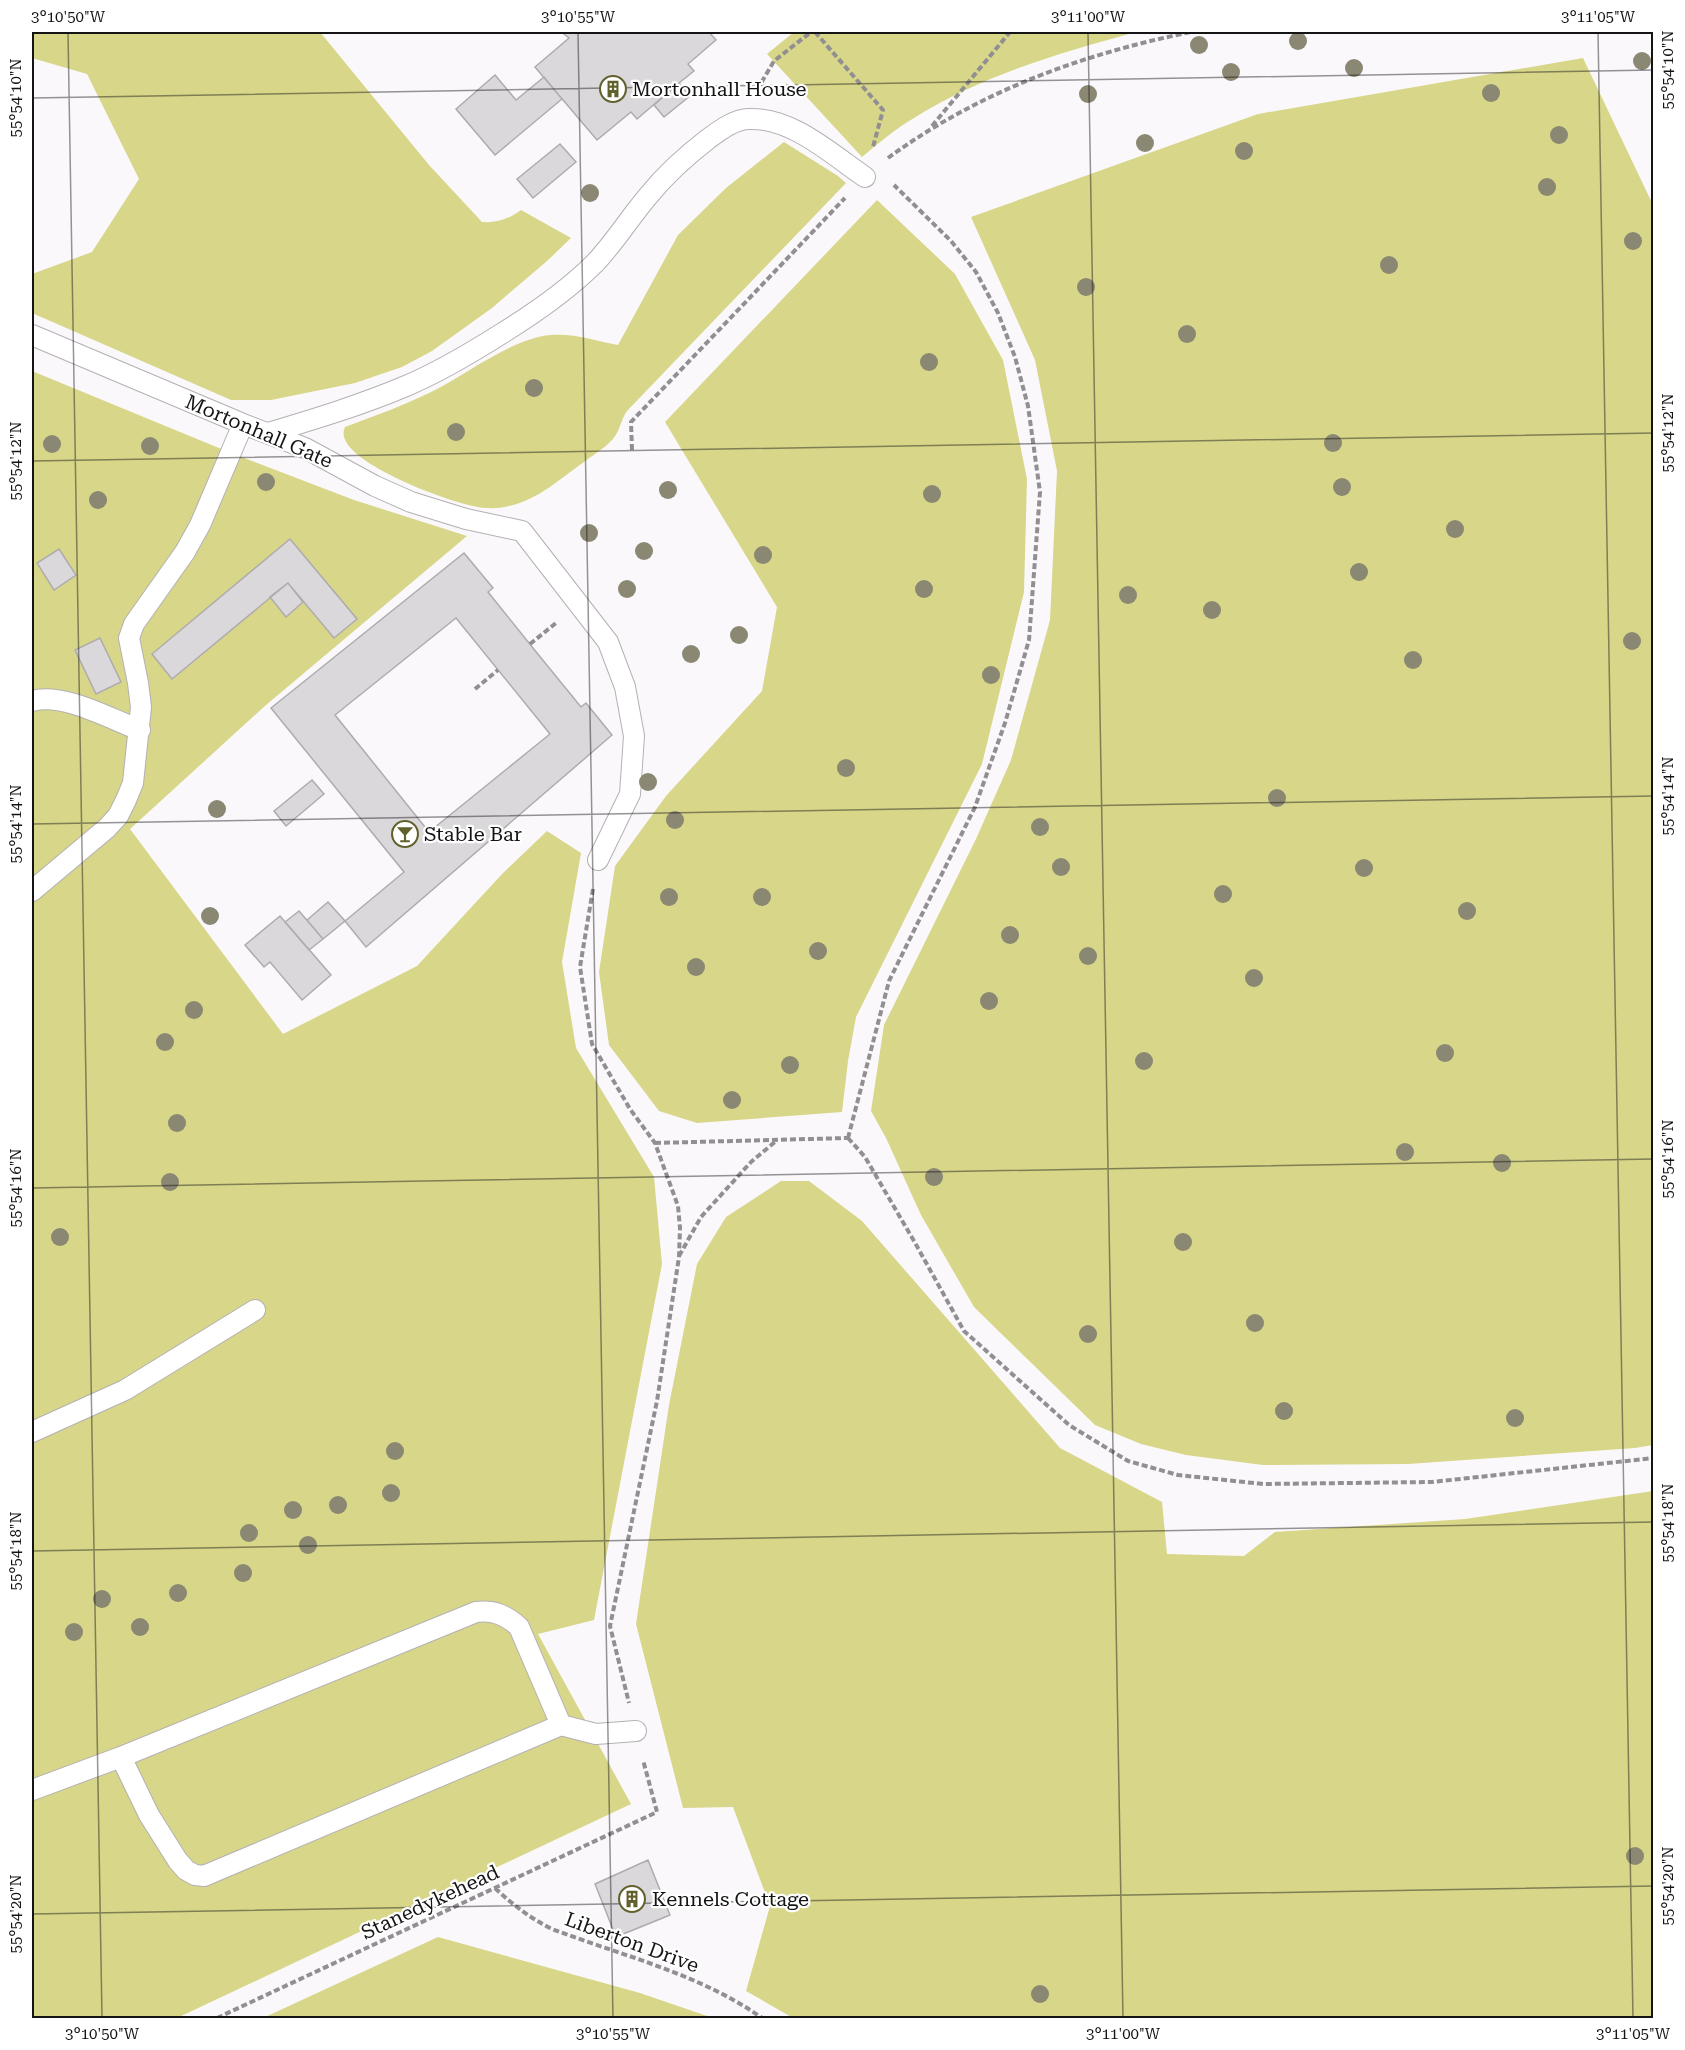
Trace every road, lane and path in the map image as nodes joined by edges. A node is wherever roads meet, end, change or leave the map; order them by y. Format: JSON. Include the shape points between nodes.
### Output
{"nodes":[{"id":1,"x":813,"y":32,"type":"edge"},
{"id":2,"x":1010,"y":32,"type":"edge"},
{"id":3,"x":748,"y":119,"type":"junction"},
{"id":4,"x":930,"y":129,"type":"dead end"},
{"id":5,"x":864,"y":177,"type":"joint"},
{"id":6,"x":891,"y":182,"type":"dead end"},
{"id":7,"x":32,"y":335,"type":"edge"},
{"id":8,"x":243,"y":424,"type":"junction"},
{"id":9,"x":268,"y":433,"type":"junction"},
{"id":10,"x":498,"y":670,"type":"dead end"},
{"id":11,"x":475,"y":689,"type":"dead end"},
{"id":12,"x":32,"y":701,"type":"edge"},
{"id":13,"x":140,"y":730,"type":"junction"},
{"id":14,"x":598,"y":860,"type":"joint"},
{"id":15,"x":32,"y":891,"type":"edge"},
{"id":16,"x":848,"y":1138,"type":"junction"},
{"id":17,"x":777,"y":1141,"type":"junction"},
{"id":18,"x":655,"y":1143,"type":"junction"},
{"id":19,"x":679,"y":1257,"type":"junction"},
{"id":20,"x":255,"y":1310,"type":"dead end"},
{"id":21,"x":32,"y":1432,"type":"edge"},
{"id":22,"x":1653,"y":1458,"type":"edge"},
{"id":23,"x":561,"y":1725,"type":"junction"},
{"id":24,"x":636,"y":1731,"type":"junction"},
{"id":25,"x":121,"y":1756,"type":"junction"},
{"id":26,"x":32,"y":1790,"type":"edge"},
{"id":27,"x":495,"y":1888,"type":"junction"},
{"id":28,"x":217,"y":2019,"type":"edge"},
{"id":29,"x":762,"y":2019,"type":"edge"}],
"edges":[{"from":1,"to":3,"type":"path","via":[[767,71]]},
{"from":1,"to":5,"type":"path","via":[[883,110]]},
{"from":2,"to":4,"type":"path"},
{"from":3,"to":5,"type":"lane","via":[[798,132]]},
{"from":3,"to":9,"type":"lane","via":[[719,131],[678,162],[596,262],[536,313],[407,386]]},
{"from":6,"to":16,"type":"path","via":[[976,272],[998,313],[1028,406],[1040,492],[1029,640],[1005,723],[975,807],[889,981]]},
{"from":7,"to":8,"type":"lane","name":"Mortonhall Gate"},
{"from":8,"to":9,"type":"lane","name":"Mortonhall Gate"},
{"from":8,"to":13,"type":"lane","via":[[195,534],[134,624],[129,638],[140,699]]},
{"from":9,"to":14,"type":"lane","name":"Mortonhall Gate","via":[[411,502],[522,531],[608,642],[625,687],[634,736],[630,794]]},
{"from":10,"to":11,"type":"path"},
{"from":12,"to":13,"type":"lane","via":[[56,700]]},
{"from":13,"to":15,"type":"lane","via":[[133,783],[118,816]]},
{"from":14,"to":18,"type":"path","via":[[580,967],[592,1044]]},
{"from":16,"to":17,"type":"path"},
{"from":16,"to":22,"type":"path","via":[[865,1157],[964,1331],[1069,1425],[1128,1461],[1178,1475],[1263,1484],[1432,1482]]},
{"from":17,"to":18,"type":"path"},
{"from":17,"to":19,"type":"path","via":[[751,1162],[701,1217]]},
{"from":18,"to":19,"type":"path","via":[[678,1206]]},
{"from":19,"to":24,"type":"path","via":[[657,1401],[610,1626]]},
{"from":20,"to":21,"type":"lane","via":[[144,1380]]},
{"from":23,"to":24,"type":"lane","via":[[596,1734]]},
{"from":23,"to":25,"type":"lane","via":[[519,1627],[509,1618],[488,1611],[476,1612]]},
{"from":23,"to":25,"type":"lane","via":[[204,1876],[195,1875],[178,1862],[149,1815]]},
{"from":24,"to":27,"type":"path","name":"Stanedykehead","via":[[657,1812]]},
{"from":25,"to":26,"type":"lane"},
{"from":27,"to":28,"type":"path","name":"Stanedykehead"},
{"from":27,"to":29,"type":"path","name":"Liberton Drive","via":[[512,1905],[552,1929],[691,1979]]}]}
